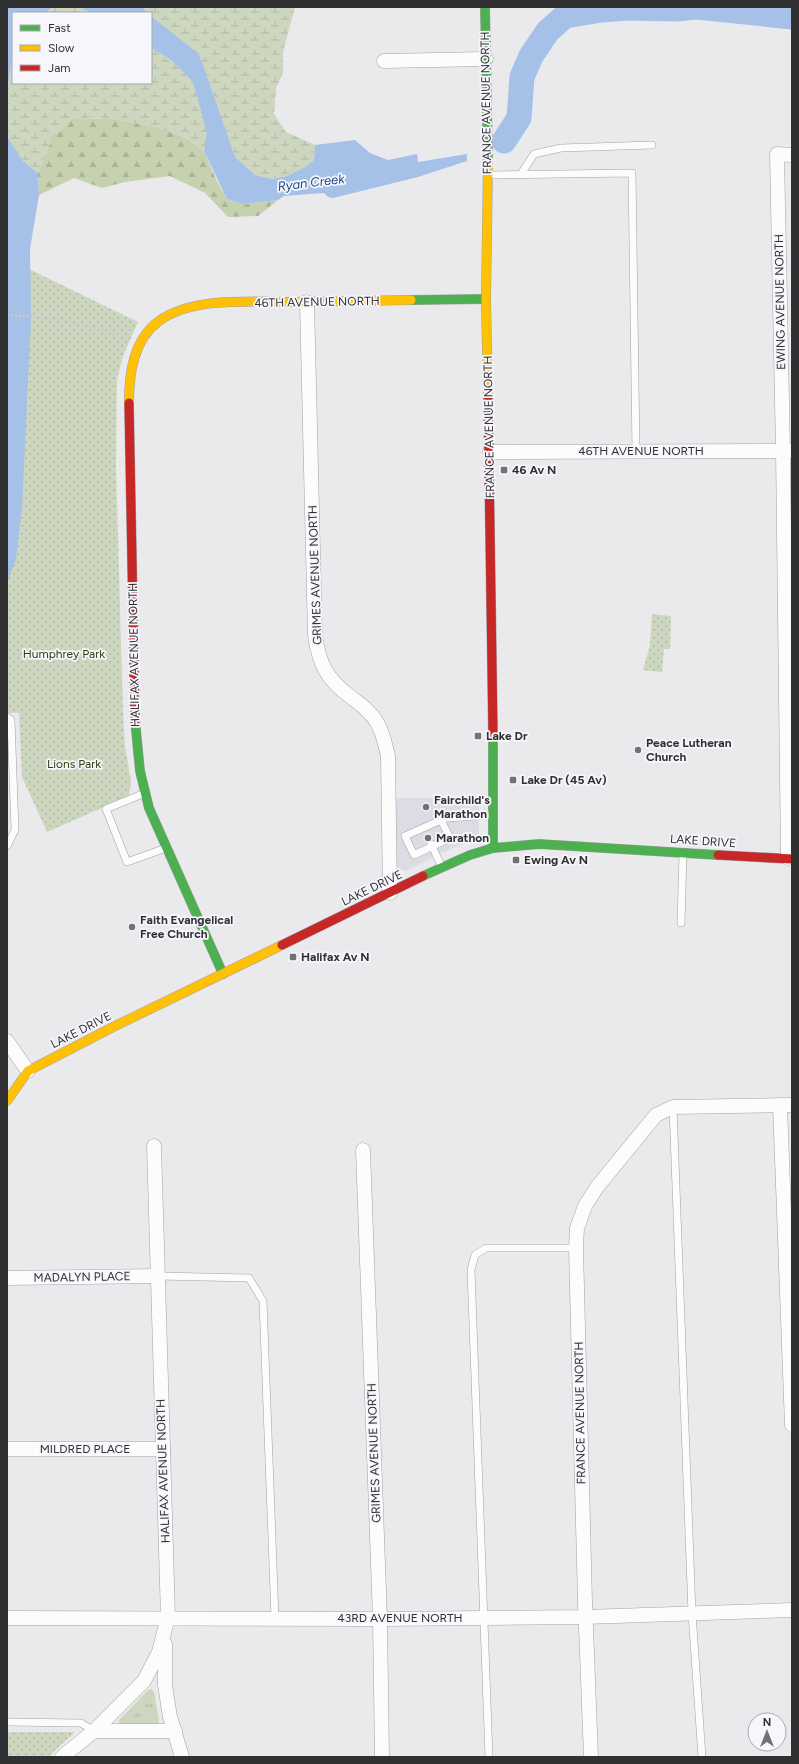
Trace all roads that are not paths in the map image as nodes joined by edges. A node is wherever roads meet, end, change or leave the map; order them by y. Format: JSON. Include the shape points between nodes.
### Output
{"nodes":[{"id":1,"x":485,"y":7,"type":"edge"},
{"id":2,"x":486,"y":60,"type":"junction"},
{"id":3,"x":384,"y":61,"type":"dead end"},
{"id":4,"x":652,"y":146,"type":"dead end"},
{"id":5,"x":792,"y":154,"type":"edge"},
{"id":6,"x":521,"y":174,"type":"junction"},
{"id":7,"x":488,"y":175,"type":"junction"},
{"id":8,"x":486,"y":299,"type":"junction"},
{"id":9,"x":308,"y":302,"type":"junction"},
{"id":10,"x":153,"y":324,"type":"joint"},
{"id":11,"x":636,"y":451,"type":"junction"},
{"id":12,"x":787,"y":451,"type":"edge"},
{"id":13,"x":490,"y":452,"type":"junction"},
{"id":14,"x":7,"y":717,"type":"edge"},
{"id":15,"x":10,"y":755,"type":"edge"},
{"id":16,"x":145,"y":793,"type":"junction"},
{"id":17,"x":493,"y":814,"type":"junction"},
{"id":18,"x":441,"y":820,"type":"junction"},
{"id":19,"x":397,"y":838,"type":"junction"},
{"id":20,"x":431,"y":845,"type":"junction"},
{"id":21,"x":7,"y":846,"type":"edge"},
{"id":22,"x":166,"y":848,"type":"junction"},
{"id":23,"x":493,"y":848,"type":"junction"},
{"id":24,"x":683,"y":852,"type":"junction"},
{"id":25,"x":790,"y":859,"type":"edge"},
{"id":26,"x":442,"y":868,"type":"junction"},
{"id":27,"x":390,"y":893,"type":"junction"},
{"id":28,"x":681,"y":923,"type":"dead end"},
{"id":29,"x":223,"y":974,"type":"junction"},
{"id":30,"x":7,"y":1041,"type":"edge"},
{"id":31,"x":28,"y":1071,"type":"junction"},
{"id":32,"x":7,"y":1101,"type":"edge"},
{"id":33,"x":786,"y":1105,"type":"edge"},
{"id":34,"x":673,"y":1107,"type":"junction"},
{"id":35,"x":154,"y":1146,"type":"dead end"},
{"id":36,"x":363,"y":1150,"type":"dead end"},
{"id":37,"x":576,"y":1248,"type":"junction"},
{"id":38,"x":158,"y":1276,"type":"junction"},
{"id":39,"x":7,"y":1278,"type":"edge"},
{"id":40,"x":792,"y":1419,"type":"edge"},
{"id":41,"x":792,"y":1425,"type":"edge"},
{"id":42,"x":7,"y":1449,"type":"edge"},
{"id":43,"x":163,"y":1449,"type":"junction"},
{"id":44,"x":792,"y":1610,"type":"edge"},
{"id":45,"x":692,"y":1614,"type":"junction"},
{"id":46,"x":168,"y":1617,"type":"junction"},
{"id":47,"x":484,"y":1617,"type":"junction"},
{"id":48,"x":586,"y":1617,"type":"junction"},
{"id":49,"x":7,"y":1618,"type":"edge"},
{"id":50,"x":275,"y":1618,"type":"junction"},
{"id":51,"x":380,"y":1619,"type":"junction"},
{"id":52,"x":7,"y":1722,"type":"edge"},
{"id":53,"x":94,"y":1731,"type":"junction"},
{"id":54,"x":175,"y":1731,"type":"junction"},
{"id":55,"x":62,"y":1757,"type":"edge"},
{"id":56,"x":182,"y":1757,"type":"edge"},
{"id":57,"x":382,"y":1757,"type":"edge"},
{"id":58,"x":489,"y":1757,"type":"edge"},
{"id":59,"x":592,"y":1757,"type":"edge"},
{"id":60,"x":702,"y":1757,"type":"edge"}],
"edges":[{"from":1,"to":2,"type":"street","name":"FRANCE AVENUE NORTH"},
{"from":2,"to":3,"type":"street"},
{"from":2,"to":7,"type":"street","name":"FRANCE AVENUE NORTH"},
{"from":4,"to":6,"type":"lane","via":[[561,148],[534,154]]},
{"from":5,"to":12,"type":"street","name":"EWING AVENUE NORTH","via":[[777,154]]},
{"from":6,"to":7,"type":"lane"},
{"from":6,"to":11,"type":"lane","via":[[632,172]]},
{"from":7,"to":8,"type":"street","name":"FRANCE AVENUE NORTH"},
{"from":8,"to":9,"type":"street","name":"46TH AVENUE NORTH"},
{"from":8,"to":13,"type":"street","name":"FRANCE AVENUE NORTH"},
{"from":9,"to":10,"type":"street","name":"46TH AVENUE NORTH","via":[[194,305]]},
{"from":9,"to":19,"type":"street","name":"GRIMES AVENUE NORTH","via":[[315,635],[318,654],[325,671],[336,685],[365,707],[376,721],[384,738]]},
{"from":10,"to":16,"type":"street","name":"HALIFAX AVENUE NORTH","via":[[136,353],[128,388],[135,732]]},
{"from":11,"to":12,"type":"street","name":"46TH AVENUE NORTH"},
{"from":11,"to":13,"type":"street","name":"46TH AVENUE NORTH"},
{"from":12,"to":25,"type":"street","name":"EWING AVENUE NORTH"},
{"from":13,"to":17,"type":"street","name":"FRANCE AVENUE NORTH"},
{"from":14,"to":15,"type":"lane","via":[[11,720]]},
{"from":15,"to":21,"type":"lane","via":[[15,830]]},
{"from":16,"to":22,"type":"street","name":"HALIFAX AVENUE NORTH"},
{"from":16,"to":22,"type":"lane","via":[[106,809],[127,862]]},
{"from":17,"to":18,"type":"lane"},
{"from":17,"to":23,"type":"street","name":"FRANCE AVENUE NORTH"},
{"from":18,"to":19,"type":"lane","via":[[425,829]]},
{"from":18,"to":20,"type":"lane","via":[[450,838]]},
{"from":19,"to":20,"type":"lane","via":[[414,855]]},
{"from":19,"to":27,"type":"street","name":"GRIMES AVENUE NORTH"},
{"from":20,"to":26,"type":"lane"},
{"from":22,"to":29,"type":"street","name":"HALIFAX AVENUE NORTH"},
{"from":23,"to":24,"type":"street","name":"LAKE DRIVE","via":[[539,844]]},
{"from":23,"to":26,"type":"street","name":"LAKE DRIVE"},
{"from":24,"to":25,"type":"street","name":"LAKE DRIVE"},
{"from":24,"to":28,"type":"lane"},
{"from":26,"to":27,"type":"street","name":"LAKE DRIVE"},
{"from":27,"to":29,"type":"street","name":"LAKE DRIVE"},
{"from":29,"to":31,"type":"street","name":"LAKE DRIVE"},
{"from":30,"to":31,"type":"street"},
{"from":31,"to":32,"type":"street","name":"LAKE DRIVE"},
{"from":33,"to":34,"type":"street"},
{"from":33,"to":40,"type":"street"},
{"from":34,"to":37,"type":"street","name":"FRANCE AVENUE NORTH","via":[[656,1115],[597,1187],[585,1206],[578,1228]]},
{"from":34,"to":45,"type":"lane"},
{"from":35,"to":38,"type":"street","name":"HALIFAX AVENUE NORTH"},
{"from":36,"to":51,"type":"street","name":"GRIMES AVENUE NORTH"},
{"from":37,"to":47,"type":"lane","via":[[486,1248],[475,1255],[471,1270]]},
{"from":37,"to":48,"type":"street","name":"FRANCE AVENUE NORTH"},
{"from":38,"to":39,"type":"street","name":"MADALYN PLACE"},
{"from":38,"to":43,"type":"street","name":"HALIFAX AVENUE NORTH"},
{"from":38,"to":50,"type":"lane","via":[[249,1278],[263,1301]]},
{"from":40,"to":41,"type":"street"},
{"from":42,"to":43,"type":"street","name":"MILDRED PLACE"},
{"from":43,"to":46,"type":"street","name":"HALIFAX AVENUE NORTH"},
{"from":44,"to":45,"type":"street","name":"43RD AVENUE NORTH"},
{"from":45,"to":48,"type":"street","name":"43RD AVENUE NORTH"},
{"from":45,"to":60,"type":"lane"},
{"from":46,"to":49,"type":"street","name":"43RD AVENUE NORTH"},
{"from":46,"to":50,"type":"street","name":"43RD AVENUE NORTH"},
{"from":46,"to":53,"type":"street","name":"HALIFAX AVENUE NORTH","via":[[159,1652],[144,1681]]},
{"from":46,"to":54,"type":"street","via":[[164,1653],[165,1685]]},
{"from":47,"to":48,"type":"street","name":"43RD AVENUE NORTH"},
{"from":47,"to":51,"type":"street","name":"43RD AVENUE NORTH"},
{"from":47,"to":58,"type":"lane"},
{"from":48,"to":59,"type":"street","name":"FRANCE AVENUE NORTH"},
{"from":50,"to":51,"type":"street","name":"43RD AVENUE NORTH"},
{"from":51,"to":57,"type":"street","name":"GRIMES AVENUE NORTH"},
{"from":52,"to":53,"type":"lane","via":[[81,1723]]},
{"from":53,"to":54,"type":"street"},
{"from":53,"to":55,"type":"street","name":"HALIFAX AVENUE NORTH"},
{"from":54,"to":56,"type":"street"}]}
